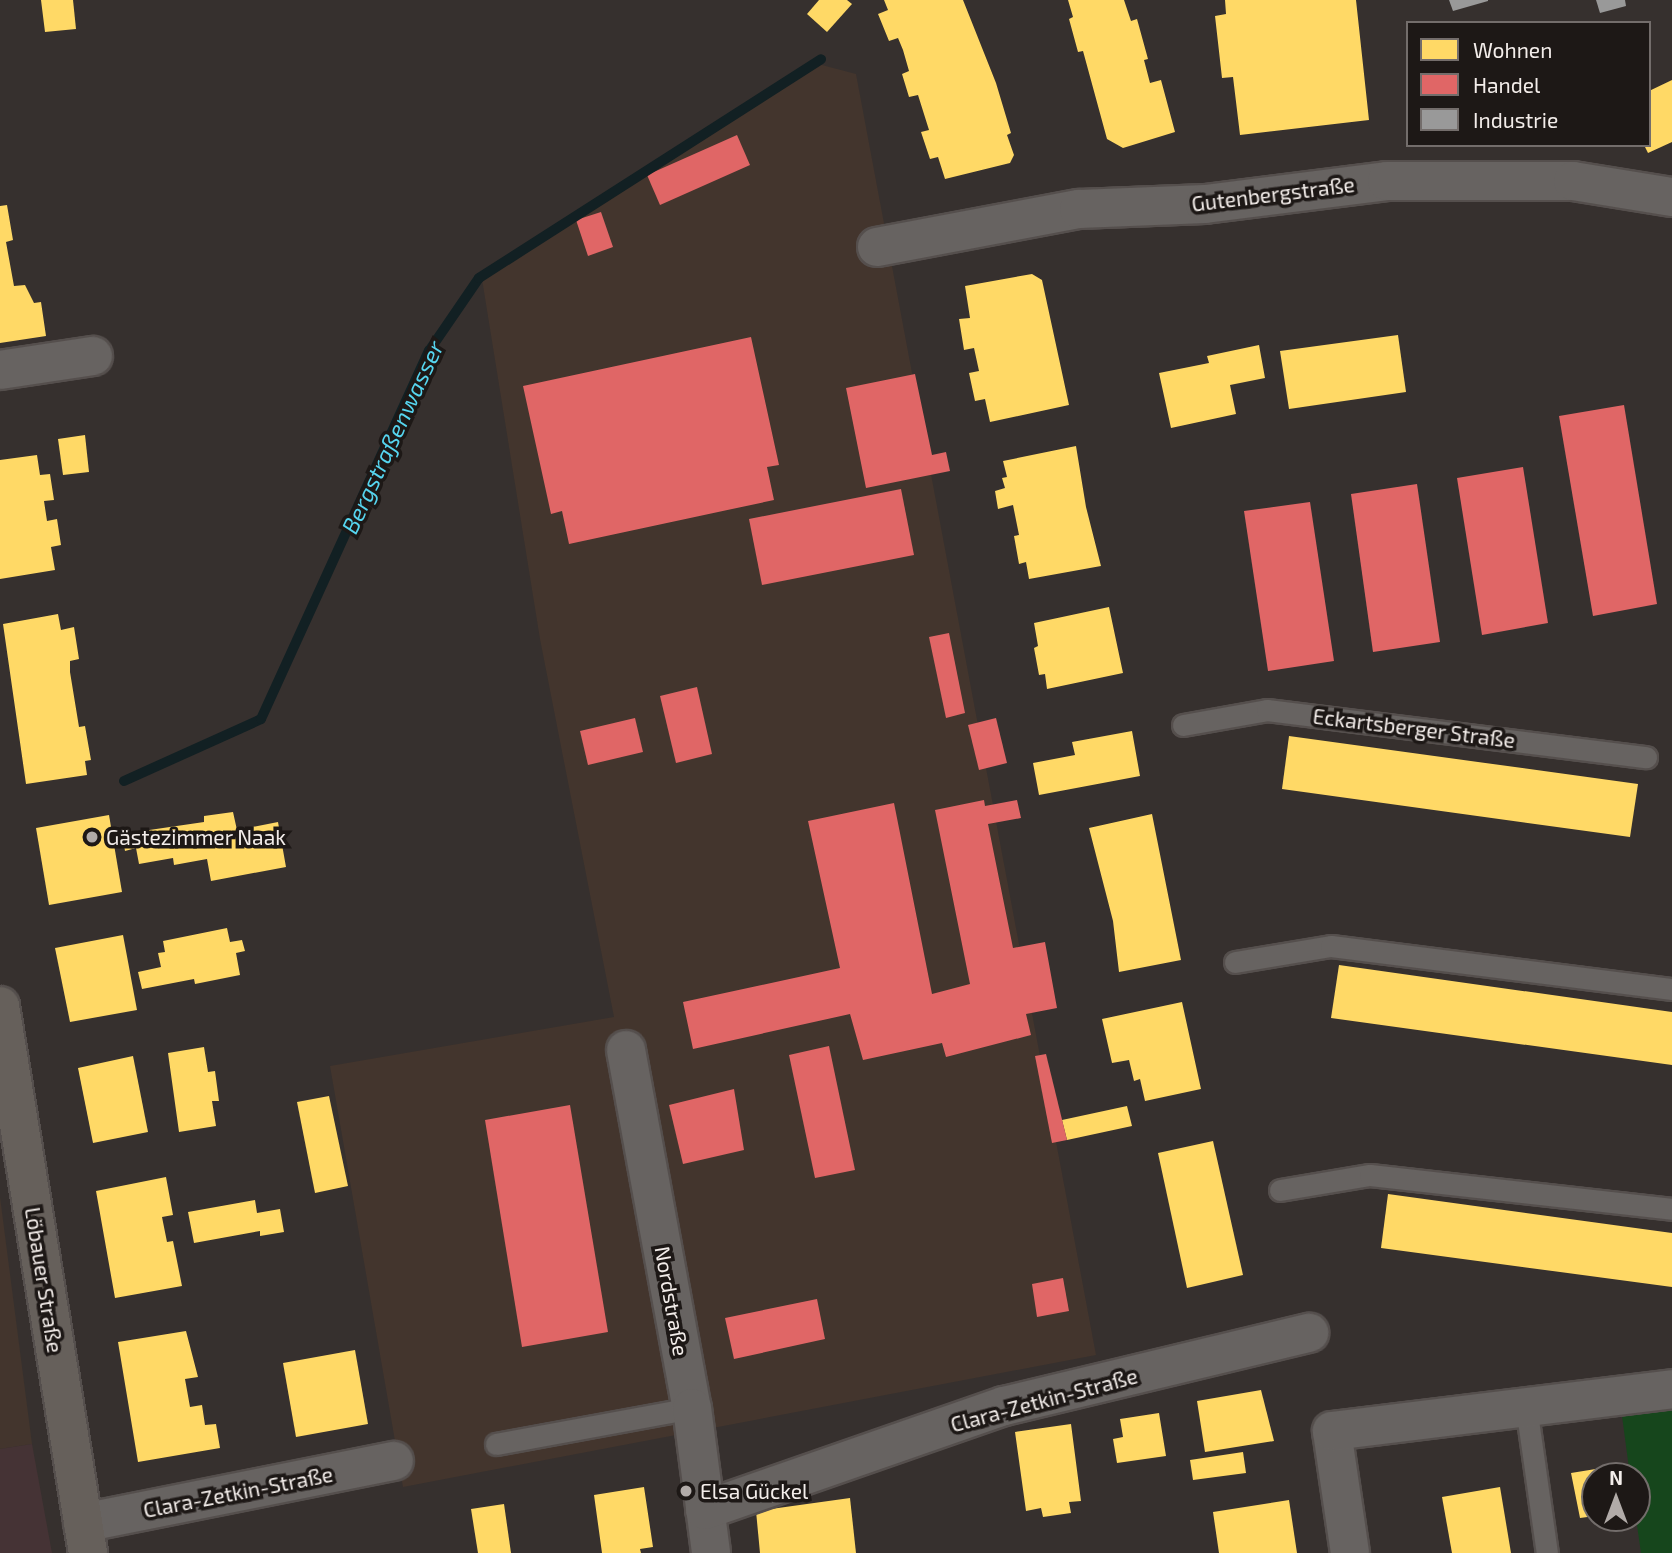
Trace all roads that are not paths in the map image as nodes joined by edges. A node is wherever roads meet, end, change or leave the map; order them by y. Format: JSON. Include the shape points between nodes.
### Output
{"nodes":[{"id":1,"x":1672,"y":197,"type":"edge"},
{"id":2,"x":877,"y":247,"type":"dead end"},
{"id":3,"x":93,"y":356,"type":"dead end"},
{"id":4,"x":0,"y":370,"type":"edge"},
{"id":5,"x":1183,"y":725,"type":"dead end"},
{"id":6,"x":1646,"y":757,"type":"dead end"},
{"id":7,"x":1235,"y":962,"type":"dead end"},
{"id":8,"x":1672,"y":989,"type":"edge"},
{"id":9,"x":0,"y":1006,"type":"edge"},
{"id":10,"x":626,"y":1050,"type":"dead end"},
{"id":11,"x":1280,"y":1190,"type":"dead end"},
{"id":12,"x":1672,"y":1209,"type":"edge"},
{"id":13,"x":1309,"y":1333,"type":"dead end"},
{"id":14,"x":1672,"y":1389,"type":"edge"},
{"id":15,"x":1526,"y":1406,"type":"junction"},
{"id":16,"x":692,"y":1408,"type":"junction"},
{"id":17,"x":496,"y":1444,"type":"dead end"},
{"id":18,"x":394,"y":1461,"type":"dead end"},
{"id":19,"x":705,"y":1510,"type":"junction"},
{"id":20,"x":85,"y":1538,"type":"edge"},
{"id":21,"x":711,"y":1553,"type":"edge"},
{"id":22,"x":1350,"y":1553,"type":"edge"},
{"id":23,"x":1548,"y":1553,"type":"edge"}],
"edges":[{"from":1,"to":2,"type":"street","name":"Gutenbergstraße","via":[[1573,181],[1387,181],[1205,204],[1079,209]]},
{"from":3,"to":4,"type":"street"},
{"from":5,"to":6,"type":"lane","name":"Eckartsberger Straße","via":[[1267,710]]},
{"from":7,"to":8,"type":"lane","via":[[1331,946]]},
{"from":9,"to":20,"type":"main road","name":"Löbauer Straße"},
{"from":10,"to":16,"type":"street","name":"Nordstraße"},
{"from":11,"to":12,"type":"lane","via":[[1370,1175]]},
{"from":13,"to":19,"type":"street","name":"Clara-Zetkin-Straße","via":[[1004,1406]]},
{"from":14,"to":15,"type":"street"},
{"from":15,"to":22,"type":"street","via":[[1332,1431]]},
{"from":15,"to":23,"type":"lane"},
{"from":16,"to":17,"type":"lane"},
{"from":16,"to":19,"type":"street","name":"Nordstraße"},
{"from":18,"to":20,"type":"street","name":"Clara-Zetkin-Straße"},
{"from":19,"to":21,"type":"street","name":"Nordstraße"}]}
